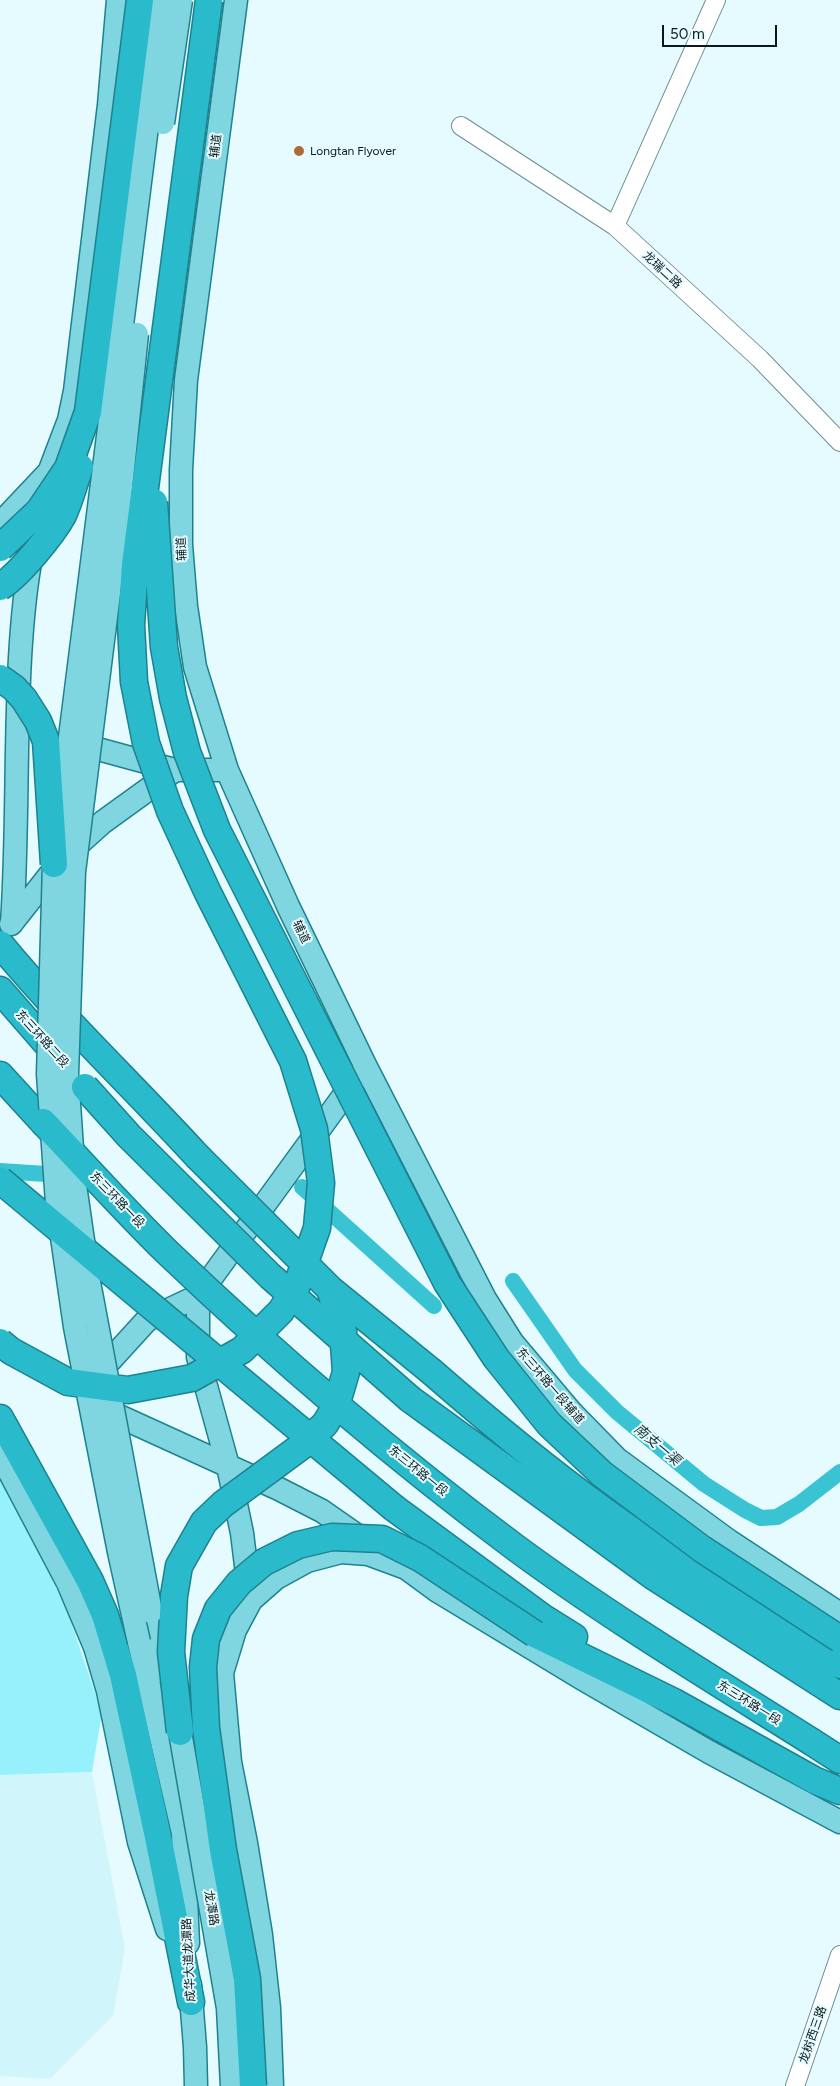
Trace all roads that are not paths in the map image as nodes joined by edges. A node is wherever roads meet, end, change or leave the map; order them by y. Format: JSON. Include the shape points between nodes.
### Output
{"nodes":[{"id":1,"x":118,"y":0,"type":"edge"},
{"id":2,"x":140,"y":0,"type":"edge"},
{"id":3,"x":163,"y":0,"type":"edge"},
{"id":4,"x":181,"y":0,"type":"edge"},
{"id":5,"x":209,"y":0,"type":"edge"},
{"id":6,"x":236,"y":0,"type":"edge"},
{"id":7,"x":716,"y":0,"type":"edge"},
{"id":8,"x":461,"y":126,"type":"dead end"},
{"id":9,"x":615,"y":226,"type":"junction"},
{"id":10,"x":88,"y":412,"type":"junction"},
{"id":11,"x":840,"y":442,"type":"edge"},
{"id":12,"x":149,"y":454,"type":"junction"},
{"id":13,"x":50,"y":470,"type":"junction"},
{"id":14,"x":0,"y":524,"type":"edge"},
{"id":15,"x":0,"y":548,"type":"edge"},
{"id":16,"x":0,"y":587,"type":"edge"},
{"id":17,"x":0,"y":678,"type":"edge"},
{"id":18,"x":8,"y":722,"type":"edge"},
{"id":19,"x":175,"y":770,"type":"junction"},
{"id":20,"x":227,"y":770,"type":"junction"},
{"id":21,"x":54,"y":864,"type":"junction"},
{"id":22,"x":4,"y":935,"type":"edge"},
{"id":23,"x":0,"y":990,"type":"edge"},
{"id":24,"x":366,"y":1065,"type":"junction"},
{"id":25,"x":0,"y":1075,"type":"edge"},
{"id":26,"x":0,"y":1180,"type":"edge"},
{"id":27,"x":330,"y":1289,"type":"junction"},
{"id":28,"x":198,"y":1296,"type":"junction"},
{"id":29,"x":0,"y":1342,"type":"edge"},
{"id":30,"x":0,"y":1352,"type":"edge"},
{"id":31,"x":77,"y":1396,"type":"junction"},
{"id":32,"x":0,"y":1418,"type":"edge"},
{"id":33,"x":0,"y":1454,"type":"edge"},
{"id":34,"x":228,"y":1466,"type":"junction"},
{"id":35,"x":406,"y":1568,"type":"junction"},
{"id":36,"x":251,"y":1600,"type":"junction"},
{"id":37,"x":840,"y":1614,"type":"edge"},
{"id":38,"x":840,"y":1640,"type":"edge"},
{"id":39,"x":840,"y":1665,"type":"edge"},
{"id":40,"x":839,"y":1695,"type":"edge"},
{"id":41,"x":674,"y":1702,"type":"junction"},
{"id":42,"x":180,"y":1732,"type":"junction"},
{"id":43,"x":840,"y":1760,"type":"edge"},
{"id":44,"x":840,"y":1791,"type":"edge"},
{"id":45,"x":840,"y":1822,"type":"edge"},
{"id":46,"x":171,"y":1835,"type":"junction"},
{"id":47,"x":840,"y":1955,"type":"edge"},
{"id":48,"x":190,"y":2002,"type":"junction"},
{"id":49,"x":196,"y":2086,"type":"edge"},
{"id":50,"x":232,"y":2086,"type":"edge"},
{"id":51,"x":253,"y":2086,"type":"edge"},
{"id":52,"x":272,"y":2086,"type":"edge"},
{"id":53,"x":795,"y":2086,"type":"edge"}],
"edges":[{"from":1,"to":13,"type":"main road","via":[[107,124],[75,391],[69,420]]},
{"from":2,"to":10,"type":"highway","bridge":true},
{"from":3,"to":21,"type":"main road","bridge":true},
{"from":4,"to":42,"type":"main road","name":"龙潭路","bridge":true,"via":[[146,242],[115,546],[74,872],[67,1074],[74,1178],[89,1282],[151,1612]]},
{"from":5,"to":12,"type":"highway","bridge":true},
{"from":6,"to":20,"type":"main road","name":"辅道","via":[[186,380],[181,470],[181,545],[195,667]]},
{"from":7,"to":9,"type":"street"},
{"from":8,"to":9,"type":"street","name":"龙瑞二路"},
{"from":9,"to":11,"type":"street","name":"龙瑞二路","via":[[760,359]]},
{"from":10,"to":15,"type":"highway","bridge":true,"via":[[68,468],[39,511]]},
{"from":10,"to":16,"type":"highway","bridge":true,"via":[[80,467],[62,516],[38,549]]},
{"from":12,"to":29,"type":"highway","bridge":true,"via":[[131,625],[134,682],[146,743],[170,811],[293,1061],[314,1129],[321,1184],[316,1228],[297,1285],[281,1311],[242,1350],[192,1378],[128,1390],[68,1382]]},
{"from":12,"to":38,"type":"highway","bridge":true,"via":[[164,647],[187,752],[217,830],[447,1283],[496,1358],[549,1424],[602,1474],[702,1549]]},
{"from":13,"to":14,"type":"main road"},
{"from":13,"to":18,"type":"main road","via":[[28,571]]},
{"from":17,"to":21,"type":"highway","bridge":true,"via":[[24,699],[46,741]]},
{"from":18,"to":19,"type":"main road"},
{"from":18,"to":22,"type":"main road","via":[[15,881]]},
{"from":19,"to":20,"type":"main road"},
{"from":19,"to":22,"type":"main road","via":[[102,822],[71,851]]},
{"from":20,"to":24,"type":"main road","name":"辅道","via":[[288,906]]},
{"from":21,"to":46,"type":"main road","bridge":true,"via":[[48,1074],[57,1203],[75,1327]]},
{"from":22,"to":27,"type":"highway","bridge":true,"via":[[31,982]]},
{"from":23,"to":40,"type":"highway","name":"东三环路二段","bridge":true,"via":[[129,1136],[270,1276],[410,1400],[653,1576]]},
{"from":24,"to":28,"type":"main road"},
{"from":24,"to":37,"type":"main road","name":"东三环路一段辅道","via":[[486,1299],[512,1342],[542,1378],[617,1459],[729,1541]]},
{"from":25,"to":43,"type":"highway","name":"东三环路一段","bridge":true,"via":[[166,1250],[283,1359],[430,1482],[517,1549],[623,1622]]},
{"from":26,"to":41,"type":"highway","bridge":true,"via":[[394,1508],[542,1617]]},
{"from":27,"to":39,"type":"highway","bridge":true,"via":[[512,1441],[600,1508]]},
{"from":27,"to":42,"type":"highway","bridge":true,"via":[[343,1330],[346,1372],[336,1406],[325,1424],[303,1445],[223,1504],[204,1522],[179,1566],[171,1652]]},
{"from":28,"to":31,"type":"main road","via":[[146,1320]]},
{"from":28,"to":34,"type":"main road","via":[[198,1358]]},
{"from":30,"to":31,"type":"main road"},
{"from":31,"to":34,"type":"main road"},
{"from":32,"to":46,"type":"highway","via":[[105,1614]]},
{"from":33,"to":48,"type":"main road","name":"成华大道龙潭路","via":[[68,1583],[95,1647],[108,1691],[138,1842]]},
{"from":34,"to":35,"type":"main road","via":[[322,1511]]},
{"from":34,"to":36,"type":"main road"},
{"from":35,"to":36,"type":"main road","via":[[368,1554],[341,1552],[307,1561],[276,1578]]},
{"from":35,"to":45,"type":"main road","via":[[436,1590],[583,1679]]},
{"from":36,"to":52,"type":"main road","via":[[235,1630],[222,1674],[230,1762],[262,1944]]},
{"from":41,"to":44,"type":"highway","via":[[814,1780]]},
{"from":41,"to":51,"type":"highway","bridge":true,"via":[[535,1634],[420,1558],[382,1539],[332,1537],[298,1545],[264,1562],[239,1583],[218,1609],[206,1638],[204,1676],[206,1728],[223,1850],[247,1979]]},
{"from":42,"to":50,"type":"main road","name":"龙潭路","bridge":true,"via":[[228,2008]]},
{"from":46,"to":48,"type":"highway"},
{"from":47,"to":53,"type":"street","name":"龙树西三路"},
{"from":48,"to":49,"type":"main road","name":"成华大道龙潭路"}]}
